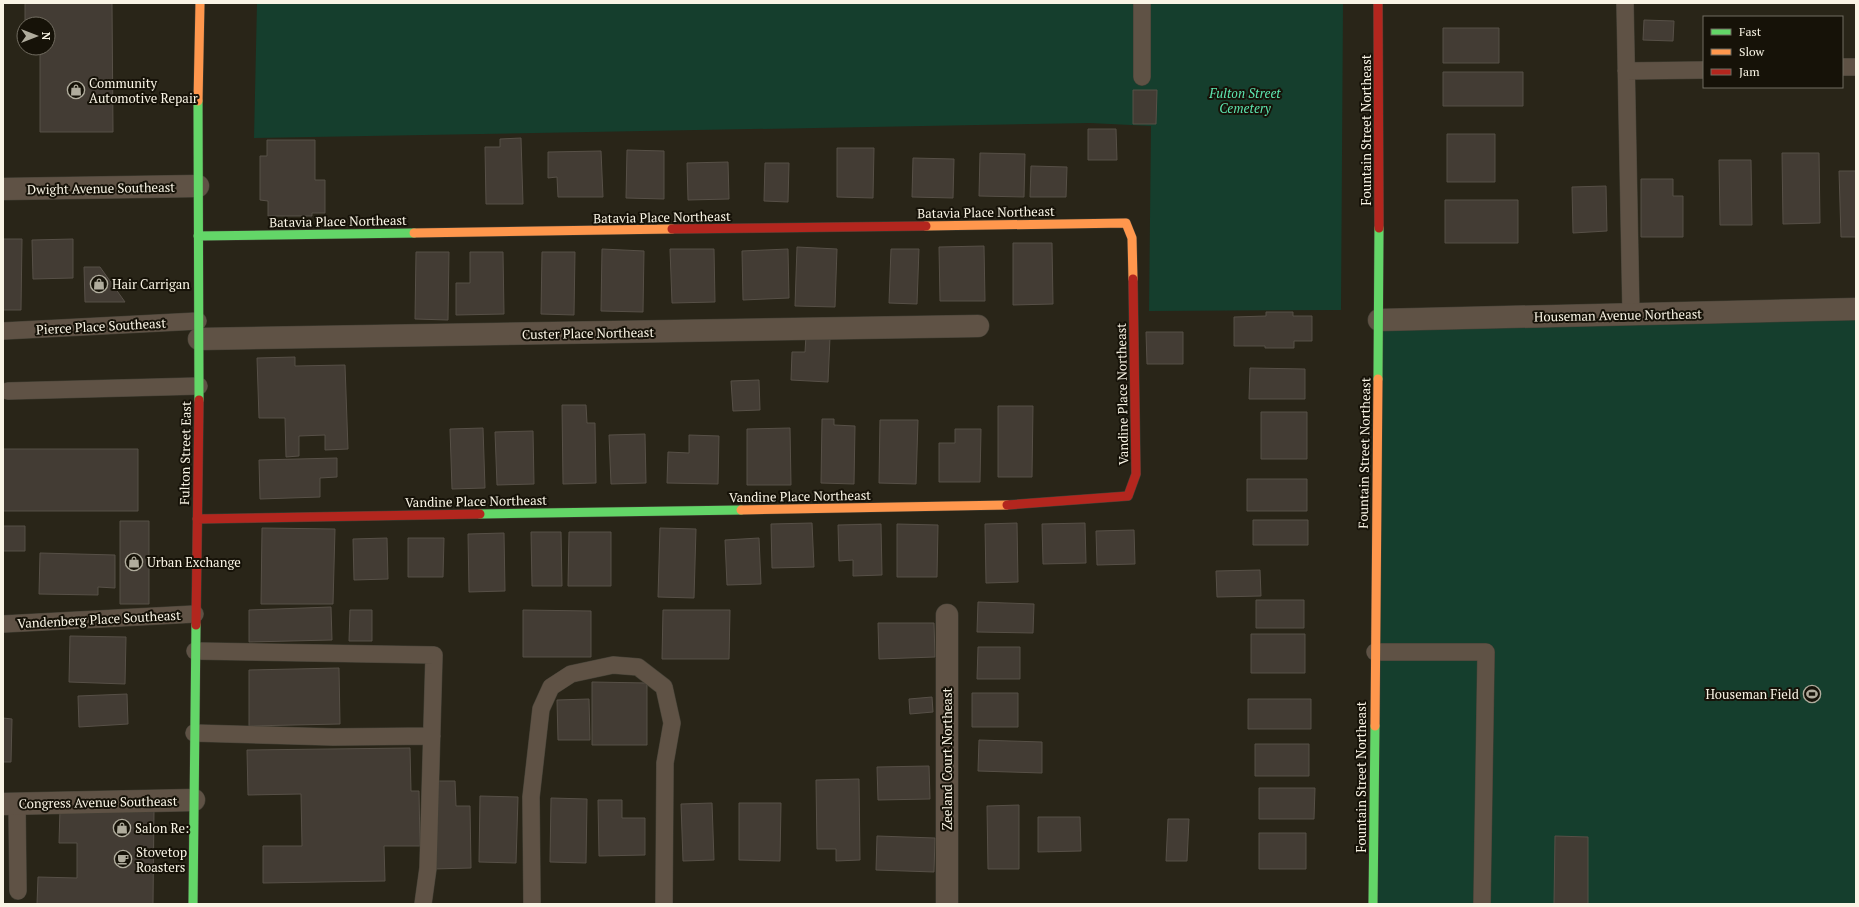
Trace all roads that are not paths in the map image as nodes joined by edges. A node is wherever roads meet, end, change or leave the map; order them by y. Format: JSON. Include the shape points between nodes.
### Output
{"nodes":[{"id":1,"x":200,"y":3,"type":"edge"},
{"id":2,"x":1142,"y":3,"type":"edge"},
{"id":3,"x":1378,"y":3,"type":"edge"},
{"id":4,"x":1625,"y":3,"type":"edge"},
{"id":5,"x":1843,"y":67,"type":"edge"},
{"id":6,"x":1856,"y":67,"type":"edge"},
{"id":7,"x":1703,"y":70,"type":"edge"},
{"id":8,"x":1626,"y":71,"type":"junction"},
{"id":9,"x":1142,"y":77,"type":"dead end"},
{"id":10,"x":198,"y":186,"type":"junction"},
{"id":11,"x":3,"y":189,"type":"edge"},
{"id":12,"x":1126,"y":223,"type":"joint"},
{"id":13,"x":198,"y":236,"type":"junction"},
{"id":14,"x":1856,"y":309,"type":"edge"},
{"id":15,"x":1631,"y":314,"type":"junction"},
{"id":16,"x":1379,"y":320,"type":"junction"},
{"id":17,"x":978,"y":326,"type":"dead end"},
{"id":18,"x":198,"y":330,"type":"junction"},
{"id":19,"x":3,"y":331,"type":"edge"},
{"id":20,"x":199,"y":386,"type":"junction"},
{"id":21,"x":8,"y":391,"type":"dead end"},
{"id":22,"x":196,"y":519,"type":"junction"},
{"id":23,"x":196,"y":614,"type":"junction"},
{"id":24,"x":947,"y":615,"type":"dead end"},
{"id":25,"x":3,"y":624,"type":"edge"},
{"id":26,"x":195,"y":651,"type":"junction"},
{"id":27,"x":1375,"y":652,"type":"junction"},
{"id":28,"x":194,"y":733,"type":"junction"},
{"id":29,"x":432,"y":736,"type":"junction"},
{"id":30,"x":194,"y":800,"type":"junction"},
{"id":31,"x":10,"y":804,"type":"edge"},
{"id":32,"x":18,"y":891,"type":"dead end"},
{"id":33,"x":193,"y":904,"type":"edge"},
{"id":34,"x":423,"y":904,"type":"edge"},
{"id":35,"x":532,"y":904,"type":"edge"},
{"id":36,"x":664,"y":904,"type":"edge"},
{"id":37,"x":947,"y":904,"type":"edge"},
{"id":38,"x":1373,"y":904,"type":"edge"},
{"id":39,"x":1482,"y":904,"type":"edge"}],
"edges":[{"from":1,"to":10,"type":"street","name":"Fulton Street East"},
{"from":2,"to":9,"type":"lane"},
{"from":3,"to":16,"type":"street","name":"Fountain Street Northeast"},
{"from":4,"to":8,"type":"lane"},
{"from":5,"to":6,"type":"lane"},
{"from":7,"to":8,"type":"lane"},
{"from":8,"to":15,"type":"lane"},
{"from":10,"to":11,"type":"street","name":"Dwight Avenue Southeast"},
{"from":10,"to":13,"type":"street","name":"Fulton Street East"},
{"from":12,"to":13,"type":"street","name":"Batavia Place Northeast"},
{"from":12,"to":22,"type":"street","name":"Vandine Place Northeast","via":[[1132,238],[1136,474],[1128,496],[999,506]]},
{"from":13,"to":18,"type":"street","name":"Fulton Street East"},
{"from":14,"to":15,"type":"street","name":"Houseman Avenue Northeast"},
{"from":15,"to":16,"type":"street","name":"Houseman Avenue Northeast"},
{"from":16,"to":27,"type":"street","name":"Fountain Street Northeast"},
{"from":17,"to":18,"type":"street","name":"Custer Place Northeast"},
{"from":18,"to":19,"type":"lane","name":"Pierce Place Southeast"},
{"from":18,"to":20,"type":"street","name":"Fulton Street East"},
{"from":20,"to":21,"type":"lane"},
{"from":20,"to":22,"type":"street","name":"Fulton Street East"},
{"from":22,"to":23,"type":"street","name":"Fulton Street East"},
{"from":23,"to":25,"type":"lane","name":"Vandenberg Place Southeast"},
{"from":23,"to":26,"type":"street","name":"Fulton Street East"},
{"from":24,"to":37,"type":"street","name":"Zeeland Court Northeast"},
{"from":26,"to":28,"type":"street","name":"Fulton Street East"},
{"from":26,"to":29,"type":"lane","via":[[434,655]]},
{"from":27,"to":38,"type":"street","name":"Fountain Street Northeast"},
{"from":27,"to":39,"type":"lane","via":[[1486,652]]},
{"from":28,"to":29,"type":"lane","via":[[333,737]]},
{"from":28,"to":30,"type":"street","name":"Fulton Street East"},
{"from":29,"to":34,"type":"lane","via":[[428,868]]},
{"from":30,"to":31,"type":"street","name":"Congress Avenue Southeast"},
{"from":30,"to":33,"type":"street","name":"Fulton Street East"},
{"from":31,"to":32,"type":"lane"},
{"from":35,"to":36,"type":"lane","via":[[531,797],[541,709],[551,687],[571,674],[613,665],[638,667],[664,687],[672,723],[665,763]]}]}
